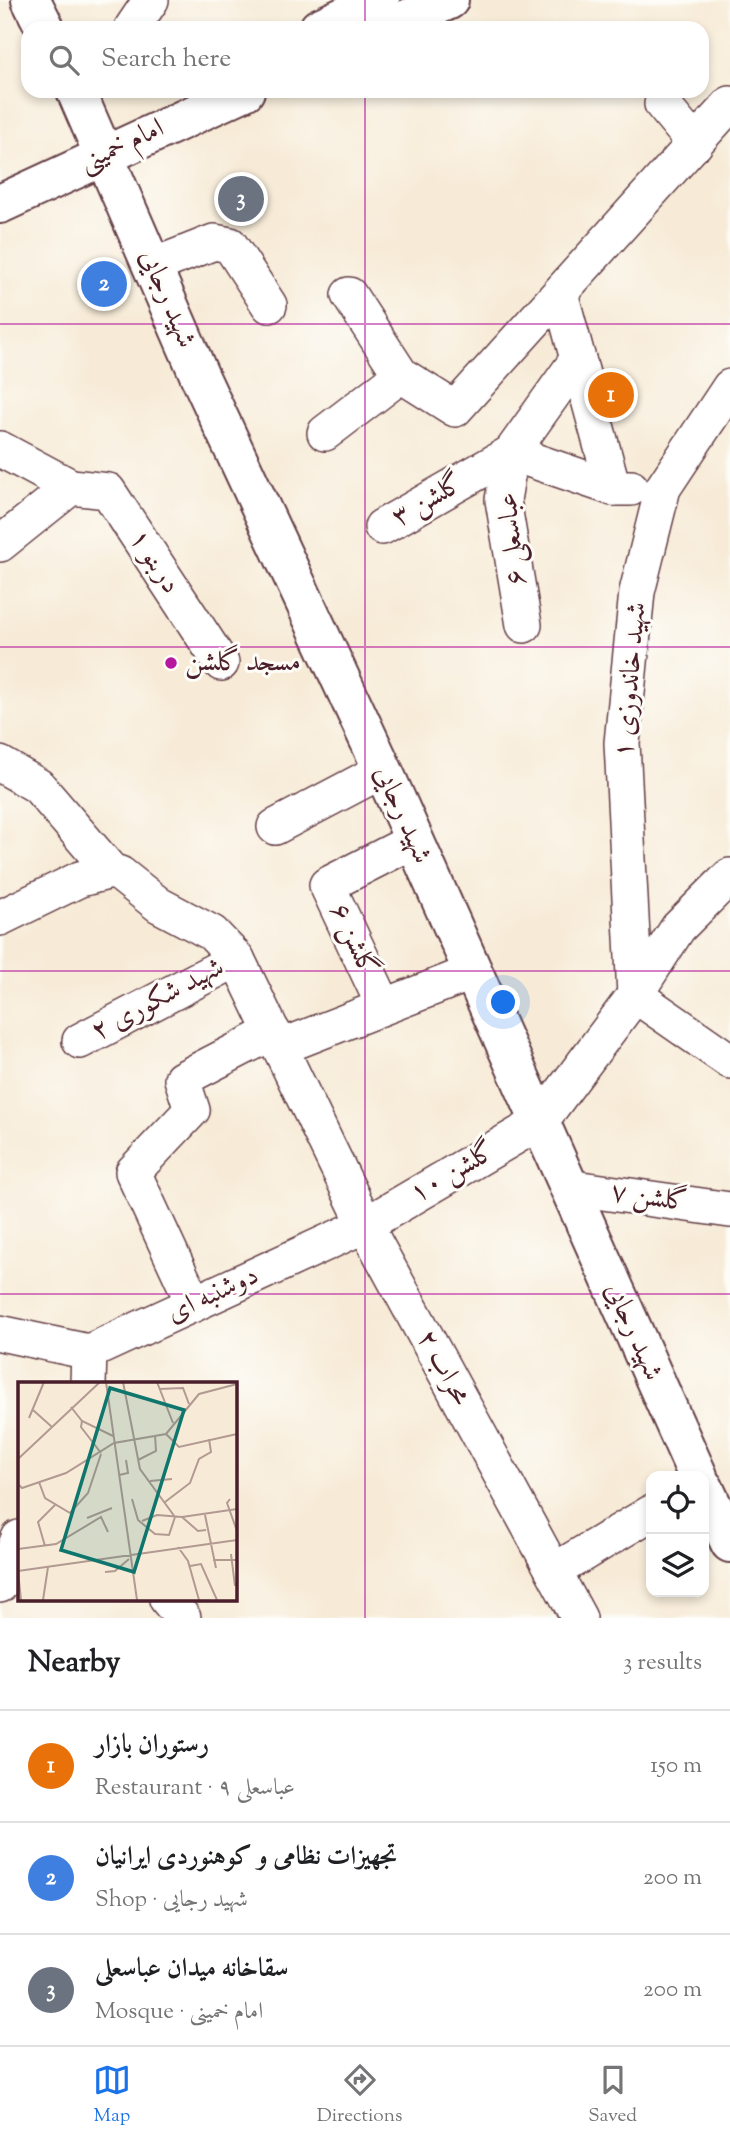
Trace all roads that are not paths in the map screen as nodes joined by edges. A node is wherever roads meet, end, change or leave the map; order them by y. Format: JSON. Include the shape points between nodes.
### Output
{"nodes":[{"id":1,"x":31,"y":0,"type":"edge"},
{"id":2,"x":151,"y":0,"type":"edge"},
{"id":3,"x":380,"y":0,"type":"edge"},
{"id":4,"x":449,"y":0,"type":"edge"},
{"id":5,"x":42,"y":21,"type":"edge"},
{"id":6,"x":137,"y":21,"type":"edge"},
{"id":7,"x":334,"y":21,"type":"edge"},
{"id":8,"x":402,"y":21,"type":"edge"},
{"id":9,"x":154,"y":98,"type":"edge"},
{"id":10,"x":198,"y":98,"type":"edge"},
{"id":11,"x":662,"y":104,"type":"dead end"},
{"id":12,"x":730,"y":104,"type":"edge"},
{"id":13,"x":89,"y":114,"type":"edge"},
{"id":14,"x":695,"y":144,"type":"junction"},
{"id":15,"x":0,"y":177,"type":"edge"},
{"id":16,"x":0,"y":204,"type":"edge"},
{"id":17,"x":153,"y":265,"type":"junction"},
{"id":18,"x":560,"y":293,"type":"junction"},
{"id":19,"x":349,"y":295,"type":"dead end"},
{"id":20,"x":269,"y":305,"type":"dead end"},
{"id":21,"x":578,"y":359,"type":"junction"},
{"id":22,"x":401,"y":375,"type":"junction"},
{"id":23,"x":730,"y":387,"type":"edge"},
{"id":24,"x":325,"y":433,"type":"dead end"},
{"id":25,"x":0,"y":449,"type":"edge"},
{"id":26,"x":511,"y":453,"type":"junction"},
{"id":27,"x":71,"y":487,"type":"junction"},
{"id":28,"x":613,"y":488,"type":"junction"},
{"id":29,"x":663,"y":488,"type":"junction"},
{"id":30,"x":382,"y":527,"type":"dead end"},
{"id":31,"x":0,"y":544,"type":"edge"},
{"id":32,"x":524,"y":625,"type":"dead end"},
{"id":33,"x":221,"y":663,"type":"dead end"},
{"id":34,"x":0,"y":764,"type":"edge"},
{"id":35,"x":383,"y":770,"type":"junction"},
{"id":36,"x":275,"y":827,"type":"dead end"},
{"id":37,"x":413,"y":841,"type":"junction"},
{"id":38,"x":111,"y":871,"type":"junction"},
{"id":39,"x":730,"y":876,"type":"edge"},
{"id":40,"x":0,"y":918,"type":"edge"},
{"id":41,"x":237,"y":960,"type":"junction"},
{"id":42,"x":473,"y":972,"type":"junction"},
{"id":43,"x":635,"y":995,"type":"junction"},
{"id":44,"x":384,"y":1006,"type":"junction"},
{"id":45,"x":277,"y":1040,"type":"junction"},
{"id":46,"x":80,"y":1041,"type":"dead end"},
{"id":47,"x":730,"y":1061,"type":"edge"},
{"id":48,"x":540,"y":1122,"type":"junction"},
{"id":49,"x":567,"y":1187,"type":"junction"},
{"id":50,"x":730,"y":1210,"type":"edge"},
{"id":51,"x":365,"y":1225,"type":"junction"},
{"id":52,"x":194,"y":1304,"type":"junction"},
{"id":53,"x":0,"y":1333,"type":"edge"},
{"id":54,"x":89,"y":1368,"type":"edge"},
{"id":55,"x":696,"y":1471,"type":"edge"},
{"id":56,"x":709,"y":1499,"type":"edge"},
{"id":57,"x":646,"y":1517,"type":"edge"},
{"id":58,"x":18,"y":1540,"type":"edge"},
{"id":59,"x":730,"y":1543,"type":"edge"},
{"id":60,"x":554,"y":1571,"type":"junction"},
{"id":61,"x":0,"y":1584,"type":"edge"},
{"id":62,"x":169,"y":1601,"type":"edge"},
{"id":63,"x":183,"y":1618,"type":"edge"},
{"id":64,"x":579,"y":1618,"type":"edge"}],
"edges":[{"from":1,"to":5,"type":"main road"},
{"from":2,"to":6,"type":"street"},
{"from":3,"to":7,"type":"main road"},
{"from":4,"to":8,"type":"main road"},
{"from":9,"to":13,"type":"main road","name":"امام خمینی"},
{"from":10,"to":13,"type":"main road","name":"امام خمینی"},
{"from":11,"to":14,"type":"street"},
{"from":12,"to":14,"type":"street"},
{"from":13,"to":15,"type":"main road","name":"امام خمینی"},
{"from":13,"to":16,"type":"main road","name":"امام خمینی"},
{"from":13,"to":17,"type":"main road","name":"شهید رجایی"},
{"from":14,"to":18,"type":"street"},
{"from":17,"to":20,"type":"street","via":[[214,242],[230,245]]},
{"from":17,"to":35,"type":"main road","name":"شهید رجایی","via":[[200,377]]},
{"from":18,"to":21,"type":"street"},
{"from":18,"to":22,"type":"street","via":[[455,409]]},
{"from":19,"to":22,"type":"street"},
{"from":21,"to":26,"type":"street"},
{"from":21,"to":28,"type":"street"},
{"from":22,"to":24,"type":"street"},
{"from":23,"to":29,"type":"street","name":"۱ شهید خاندوزی"},
{"from":25,"to":27,"type":"street"},
{"from":26,"to":28,"type":"street"},
{"from":26,"to":30,"type":"street","name":"۳ گلشن"},
{"from":26,"to":32,"type":"street","name":"۶ عباسعلی","via":[[503,500]]},
{"from":27,"to":31,"type":"street"},
{"from":27,"to":33,"type":"street","name":"۱ دربنو","via":[[108,491]]},
{"from":28,"to":29,"type":"street"},
{"from":29,"to":43,"type":"street","name":"۱ شهید خاندوزی","via":[[637,592],[622,743]]},
{"from":34,"to":38,"type":"street","name":"۲ محراب","via":[[38,786]]},
{"from":35,"to":36,"type":"street"},
{"from":35,"to":37,"type":"main road","name":"شهید رجایی"},
{"from":37,"to":42,"type":"main road","name":"شهید رجایی"},
{"from":37,"to":44,"type":"street","name":"۶ گلشن","via":[[327,886]]},
{"from":38,"to":40,"type":"street","via":[[80,879]]},
{"from":38,"to":41,"type":"street","name":"۲ محراب","via":[[159,905],[212,933]]},
{"from":39,"to":43,"type":"street","via":[[678,928]]},
{"from":41,"to":45,"type":"street","name":"۲ محراب"},
{"from":41,"to":46,"type":"street","name":"۲ شهید شکوری"},
{"from":42,"to":44,"type":"street"},
{"from":42,"to":48,"type":"main road","name":"شهید رجایی"},
{"from":43,"to":47,"type":"street"},
{"from":43,"to":48,"type":"street"},
{"from":44,"to":45,"type":"street"},
{"from":45,"to":51,"type":"street","name":"۲ محراب"},
{"from":45,"to":52,"type":"street","via":[[182,1079],[192,1110],[133,1172]]},
{"from":48,"to":49,"type":"main road","name":"شهید رجایی"},
{"from":48,"to":51,"type":"street","name":"۱۰ گلشن"},
{"from":49,"to":50,"type":"street","name":"۷ گلشن"},
{"from":49,"to":55,"type":"main road","name":"شهید رجایی"},
{"from":51,"to":52,"type":"street","name":"دوشنبه ای"},
{"from":51,"to":60,"type":"street","name":"۲ محراب"},
{"from":52,"to":54,"type":"street","name":"دوشنبه ای"},
{"from":53,"to":54,"type":"street"},
{"from":56,"to":59,"type":"main road"},
{"from":57,"to":60,"type":"street"},
{"from":58,"to":61,"type":"street"},
{"from":60,"to":64,"type":"street","name":"۲ محراب"},
{"from":62,"to":63,"type":"street"}]}
